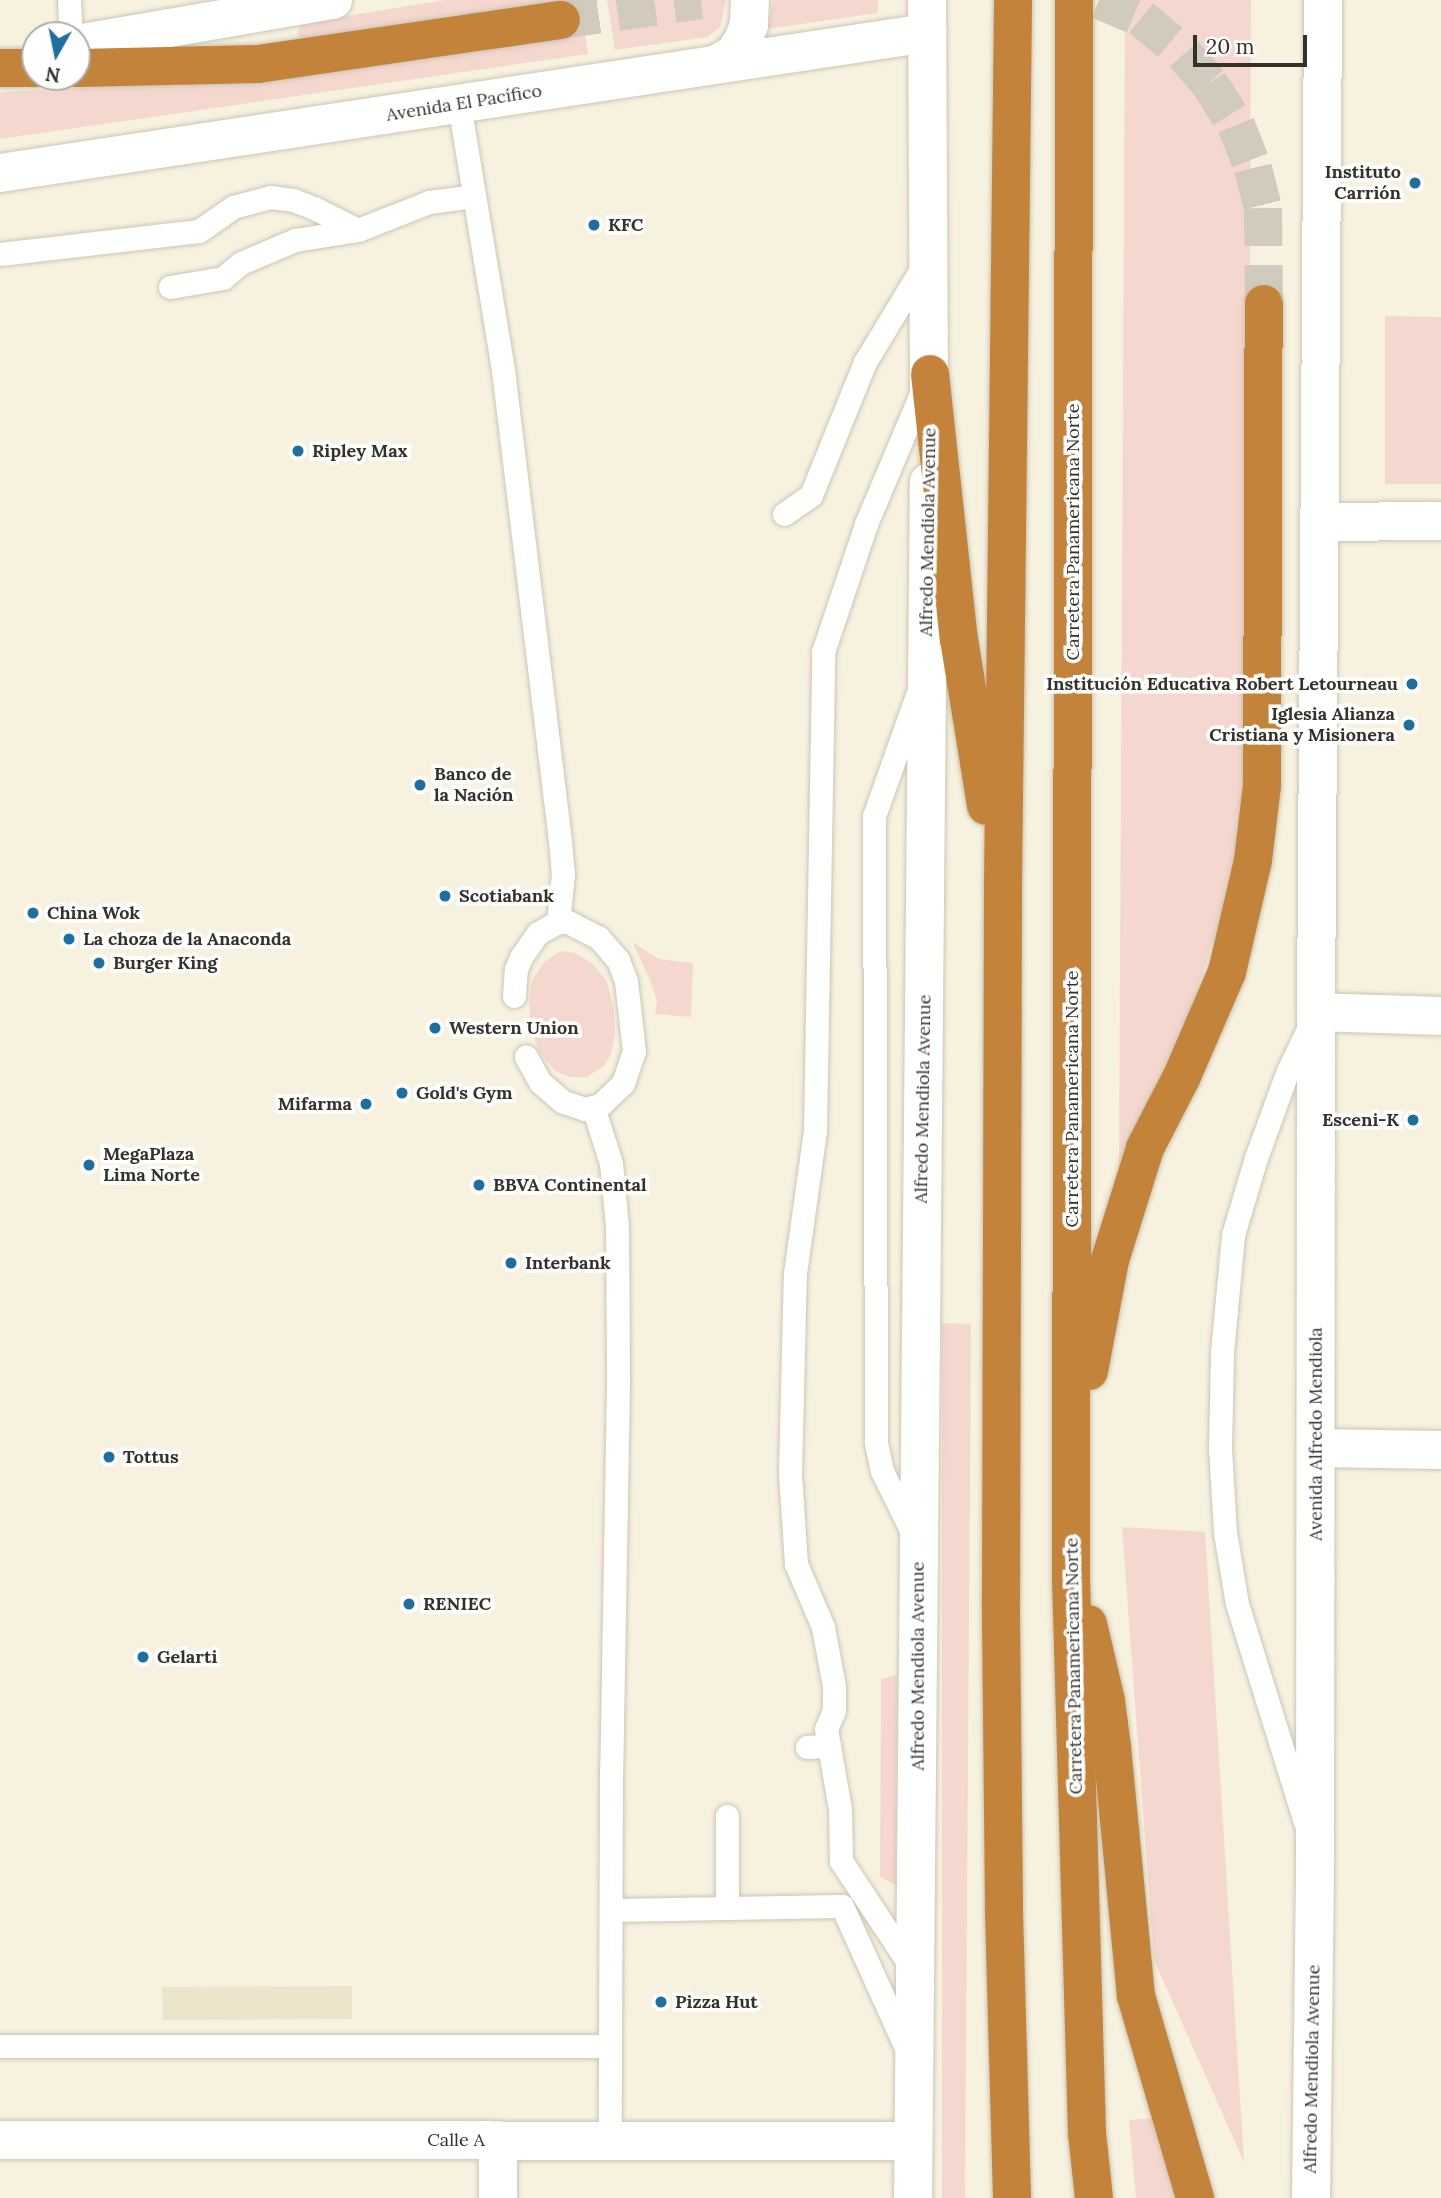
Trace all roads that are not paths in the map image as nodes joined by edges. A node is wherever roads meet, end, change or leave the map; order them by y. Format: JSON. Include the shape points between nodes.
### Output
{"nodes":[{"id":1,"x":69,"y":0,"type":"edge"},
{"id":2,"x":333,"y":0,"type":"edge"},
{"id":3,"x":750,"y":0,"type":"edge"},
{"id":4,"x":1013,"y":0,"type":"edge"},
{"id":5,"x":1074,"y":0,"type":"edge"},
{"id":6,"x":1323,"y":0,"type":"edge"},
{"id":7,"x":927,"y":16,"type":"edge"},
{"id":8,"x":561,"y":20,"type":"tunnel mouth"},
{"id":9,"x":70,"y":21,"type":"edge"},
{"id":10,"x":91,"y":42,"type":"edge"},
{"id":11,"x":21,"y":54,"type":"edge"},
{"id":12,"x":0,"y":58,"type":"edge"},
{"id":13,"x":718,"y":64,"type":"junction"},
{"id":14,"x":0,"y":68,"type":"edge"},
{"id":15,"x":21,"y":68,"type":"edge"},
{"id":16,"x":91,"y":68,"type":"edge"},
{"id":17,"x":459,"y":104,"type":"junction"},
{"id":18,"x":0,"y":173,"type":"edge"},
{"id":19,"x":474,"y":196,"type":"junction"},
{"id":20,"x":358,"y":230,"type":"junction"},
{"id":21,"x":0,"y":254,"type":"edge"},
{"id":22,"x":929,"y":257,"type":"junction"},
{"id":23,"x":170,"y":287,"type":"dead end"},
{"id":24,"x":1264,"y":304,"type":"tunnel mouth"},
{"id":25,"x":930,"y":374,"type":"junction"},
{"id":26,"x":784,"y":513,"type":"dead end"},
{"id":27,"x":1441,"y":521,"type":"edge"},
{"id":28,"x":1322,"y":522,"type":"junction"},
{"id":29,"x":927,"y":669,"type":"junction"},
{"id":30,"x":1003,"y":886,"type":"junction"},
{"id":31,"x":558,"y":922,"type":"junction"},
{"id":32,"x":514,"y":996,"type":"dead end"},
{"id":33,"x":1316,"y":1012,"type":"junction"},
{"id":34,"x":1441,"y":1016,"type":"edge"},
{"id":35,"x":526,"y":1057,"type":"dead end"},
{"id":36,"x":593,"y":1107,"type":"junction"},
{"id":37,"x":1317,"y":1448,"type":"junction"},
{"id":38,"x":1441,"y":1450,"type":"edge"},
{"id":39,"x":1071,"y":1462,"type":"junction"},
{"id":40,"x":919,"y":1544,"type":"junction"},
{"id":41,"x":1071,"y":1578,"type":"junction"},
{"id":42,"x":727,"y":1816,"type":"dead end"},
{"id":43,"x":1315,"y":1855,"type":"junction"},
{"id":44,"x":727,"y":1907,"type":"junction"},
{"id":45,"x":611,"y":1910,"type":"junction"},
{"id":46,"x":915,"y":1972,"type":"junction"},
{"id":47,"x":0,"y":2046,"type":"edge"},
{"id":48,"x":610,"y":2046,"type":"junction"},
{"id":49,"x":915,"y":2067,"type":"junction"},
{"id":50,"x":0,"y":2140,"type":"edge"},
{"id":51,"x":498,"y":2140,"type":"junction"},
{"id":52,"x":610,"y":2141,"type":"junction"},
{"id":53,"x":913,"y":2141,"type":"junction"},
{"id":54,"x":498,"y":2198,"type":"edge"},
{"id":55,"x":913,"y":2198,"type":"edge"},
{"id":56,"x":1012,"y":2198,"type":"edge"},
{"id":57,"x":1094,"y":2198,"type":"edge"},
{"id":58,"x":1195,"y":2198,"type":"edge"},
{"id":59,"x":1311,"y":2198,"type":"edge"}],
"edges":[{"from":1,"to":9,"type":"lane"},
{"from":2,"to":10,"type":"main road"},
{"from":3,"to":13,"type":"main road","via":[[743,40],[734,54]]},
{"from":4,"to":30,"type":"highway"},
{"from":5,"to":39,"type":"highway","name":"Carretera Panamericana Norte"},
{"from":6,"to":28,"type":"main road"},
{"from":7,"to":13,"type":"main road","name":"Avenida El Pacífico"},
{"from":7,"to":22,"type":"main road","name":"Alfredo Mendiola Avenue"},
{"from":8,"to":16,"type":"highway","via":[[258,64]]},
{"from":11,"to":12,"type":"main road"},
{"from":13,"to":17,"type":"main road","name":"Avenida El Pacífico"},
{"from":14,"to":15,"type":"highway"},
{"from":17,"to":18,"type":"main road","name":"Avenida El Pacífico"},
{"from":17,"to":19,"type":"lane"},
{"from":19,"to":20,"type":"lane","via":[[429,202]]},
{"from":19,"to":31,"type":"lane","via":[[503,370],[560,841],[563,874]]},
{"from":20,"to":21,"type":"lane","via":[[293,200],[270,197],[233,207],[199,231]]},
{"from":20,"to":23,"type":"lane","via":[[295,240],[241,263],[223,278]]},
{"from":22,"to":25,"type":"main road","name":"Alfredo Mendiola Avenue"},
{"from":22,"to":26,"type":"lane","via":[[865,362],[811,495]]},
{"from":24,"to":39,"type":"highway","via":[[1262,786],[1253,860],[1227,972],[1145,1148],[1110,1260]]},
{"from":25,"to":29,"type":"main road","name":"Alfredo Mendiola Avenue"},
{"from":25,"to":30,"type":"highway","via":[[958,639]]},
{"from":25,"to":46,"type":"lane","via":[[866,524],[823,652],[815,1129],[795,1273],[790,1473],[796,1564],[823,1627],[834,1686],[834,1710],[818,1746],[840,1809],[841,1861]]},
{"from":27,"to":28,"type":"main road"},
{"from":28,"to":33,"type":"main road"},
{"from":29,"to":40,"type":"main road","name":"Alfredo Mendiola Avenue"},
{"from":29,"to":40,"type":"lane","via":[[874,816],[876,1443],[882,1471]]},
{"from":30,"to":56,"type":"highway","via":[[1001,1599]]},
{"from":31,"to":32,"type":"lane","via":[[538,933],[521,957]]},
{"from":31,"to":36,"type":"lane","via":[[568,922],[598,937],[618,960],[633,1018],[633,1058],[623,1083]]},
{"from":33,"to":34,"type":"main road"},
{"from":33,"to":37,"type":"main road","name":"Avenida Alfredo Mendiola"},
{"from":33,"to":43,"type":"lane","via":[[1287,1073],[1233,1235],[1222,1352],[1220,1449],[1225,1532],[1237,1604]]},
{"from":35,"to":36,"type":"lane","via":[[541,1082],[563,1102]]},
{"from":36,"to":45,"type":"lane","via":[[611,1163],[617,1226]]},
{"from":37,"to":38,"type":"main road"},
{"from":37,"to":43,"type":"main road","name":"Avenida Alfredo Mendiola"},
{"from":39,"to":41,"type":"highway","name":"Carretera Panamericana Norte"},
{"from":40,"to":46,"type":"main road","name":"Alfredo Mendiola Avenue"},
{"from":41,"to":57,"type":"highway","name":"Carretera Panamericana Norte","via":[[1087,2133]]},
{"from":41,"to":58,"type":"highway","via":[[1107,1701],[1136,1996]]},
{"from":42,"to":44,"type":"lane"},
{"from":43,"to":59,"type":"main road","name":"Alfredo Mendiola Avenue"},
{"from":44,"to":45,"type":"lane"},
{"from":44,"to":49,"type":"lane","via":[[842,1906]]},
{"from":45,"to":48,"type":"lane"},
{"from":46,"to":49,"type":"main road","name":"Alfredo Mendiola Avenue"},
{"from":47,"to":48,"type":"lane"},
{"from":48,"to":52,"type":"lane"},
{"from":49,"to":53,"type":"main road","name":"Alfredo Mendiola Avenue"},
{"from":50,"to":51,"type":"main road","name":"Calle A"},
{"from":51,"to":52,"type":"main road","name":"Calle A"},
{"from":51,"to":54,"type":"main road"},
{"from":52,"to":53,"type":"main road","name":"Calle A"},
{"from":53,"to":55,"type":"main road","name":"Alfredo Mendiola Avenue"}]}
